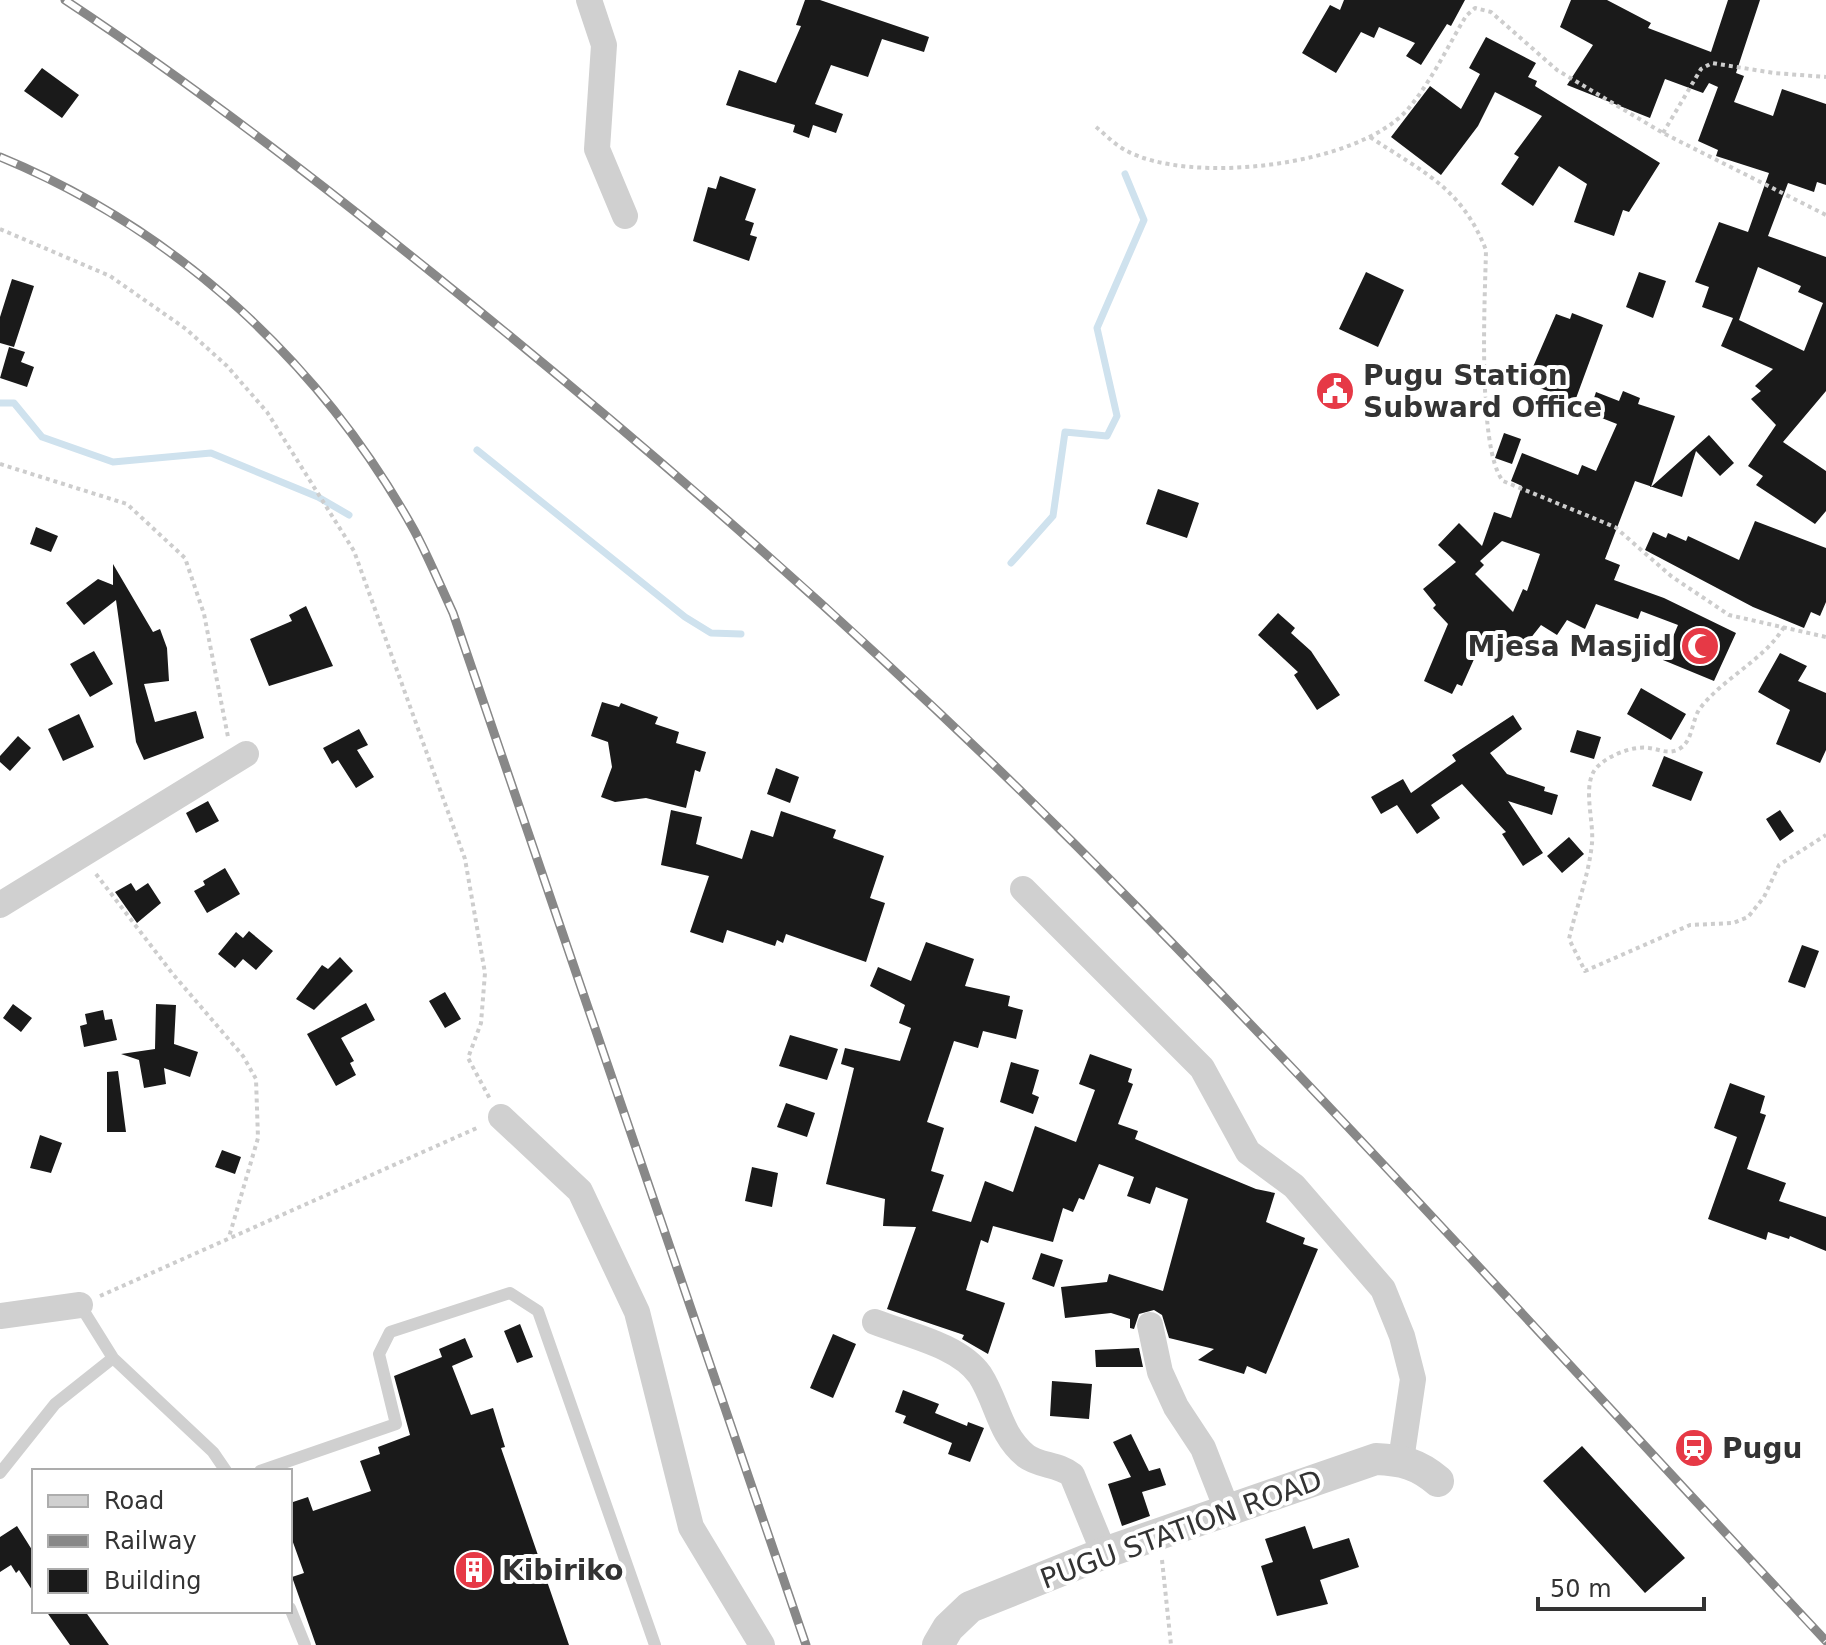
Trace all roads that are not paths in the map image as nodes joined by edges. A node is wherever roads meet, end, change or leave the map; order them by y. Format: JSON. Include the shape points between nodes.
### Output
{"nodes":[{"id":1,"x":589,"y":0,"type":"edge"},
{"id":2,"x":625,"y":216,"type":"dead end"},
{"id":3,"x":238,"y":759,"type":"road end"},
{"id":4,"x":1023,"y":889,"type":"dead end"},
{"id":5,"x":0,"y":905,"type":"edge"},
{"id":6,"x":501,"y":1117,"type":"road end"},
{"id":7,"x":80,"y":1305,"type":"joint"},
{"id":8,"x":0,"y":1316,"type":"edge"},
{"id":9,"x":875,"y":1322,"type":"dead end"},
{"id":10,"x":1150,"y":1325,"type":"dead end"},
{"id":11,"x":113,"y":1358,"type":"junction"},
{"id":12,"x":1401,"y":1460,"type":"junction"},
{"id":13,"x":225,"y":1469,"type":"edge"},
{"id":14,"x":266,"y":1469,"type":"edge"},
{"id":15,"x":0,"y":1473,"type":"edge"},
{"id":16,"x":1438,"y":1481,"type":"dead end"},
{"id":17,"x":1228,"y":1512,"type":"junction"},
{"id":18,"x":1104,"y":1553,"type":"junction"},
{"id":19,"x":292,"y":1613,"type":"edge"},
{"id":20,"x":305,"y":1645,"type":"edge"},
{"id":21,"x":655,"y":1645,"type":"edge"},
{"id":22,"x":762,"y":1645,"type":"edge"},
{"id":23,"x":938,"y":1645,"type":"edge"}],
"edges":[{"from":1,"to":2,"type":"street","via":[[604,45],[597,149]]},
{"from":3,"to":5,"type":"street"},
{"from":4,"to":12,"type":"street","via":[[1202,1068],[1248,1152],[1294,1186],[1383,1289],[1413,1379]]},
{"from":6,"to":22,"type":"street","via":[[580,1191],[637,1312],[691,1527]]},
{"from":7,"to":8,"type":"street"},
{"from":7,"to":11,"type":"lane"},
{"from":9,"to":18,"type":"street","via":[[967,1362],[979,1375],[1007,1436],[1027,1457],[1072,1475]]},
{"from":10,"to":17,"type":"street","via":[[1160,1372],[1203,1448]]},
{"from":11,"to":13,"type":"lane"},
{"from":11,"to":15,"type":"lane","via":[[55,1404]]},
{"from":12,"to":16,"type":"street"},
{"from":12,"to":17,"type":"street","name":"PUGU STATION ROAD","via":[[1376,1459]]},
{"from":14,"to":21,"type":"lane","via":[[396,1424],[379,1354],[390,1332],[510,1293],[538,1311]]},
{"from":17,"to":18,"type":"street","name":"PUGU STATION ROAD"},
{"from":18,"to":23,"type":"street","name":"PUGU STATION ROAD","via":[[970,1607]]},
{"from":19,"to":20,"type":"lane"}]}
